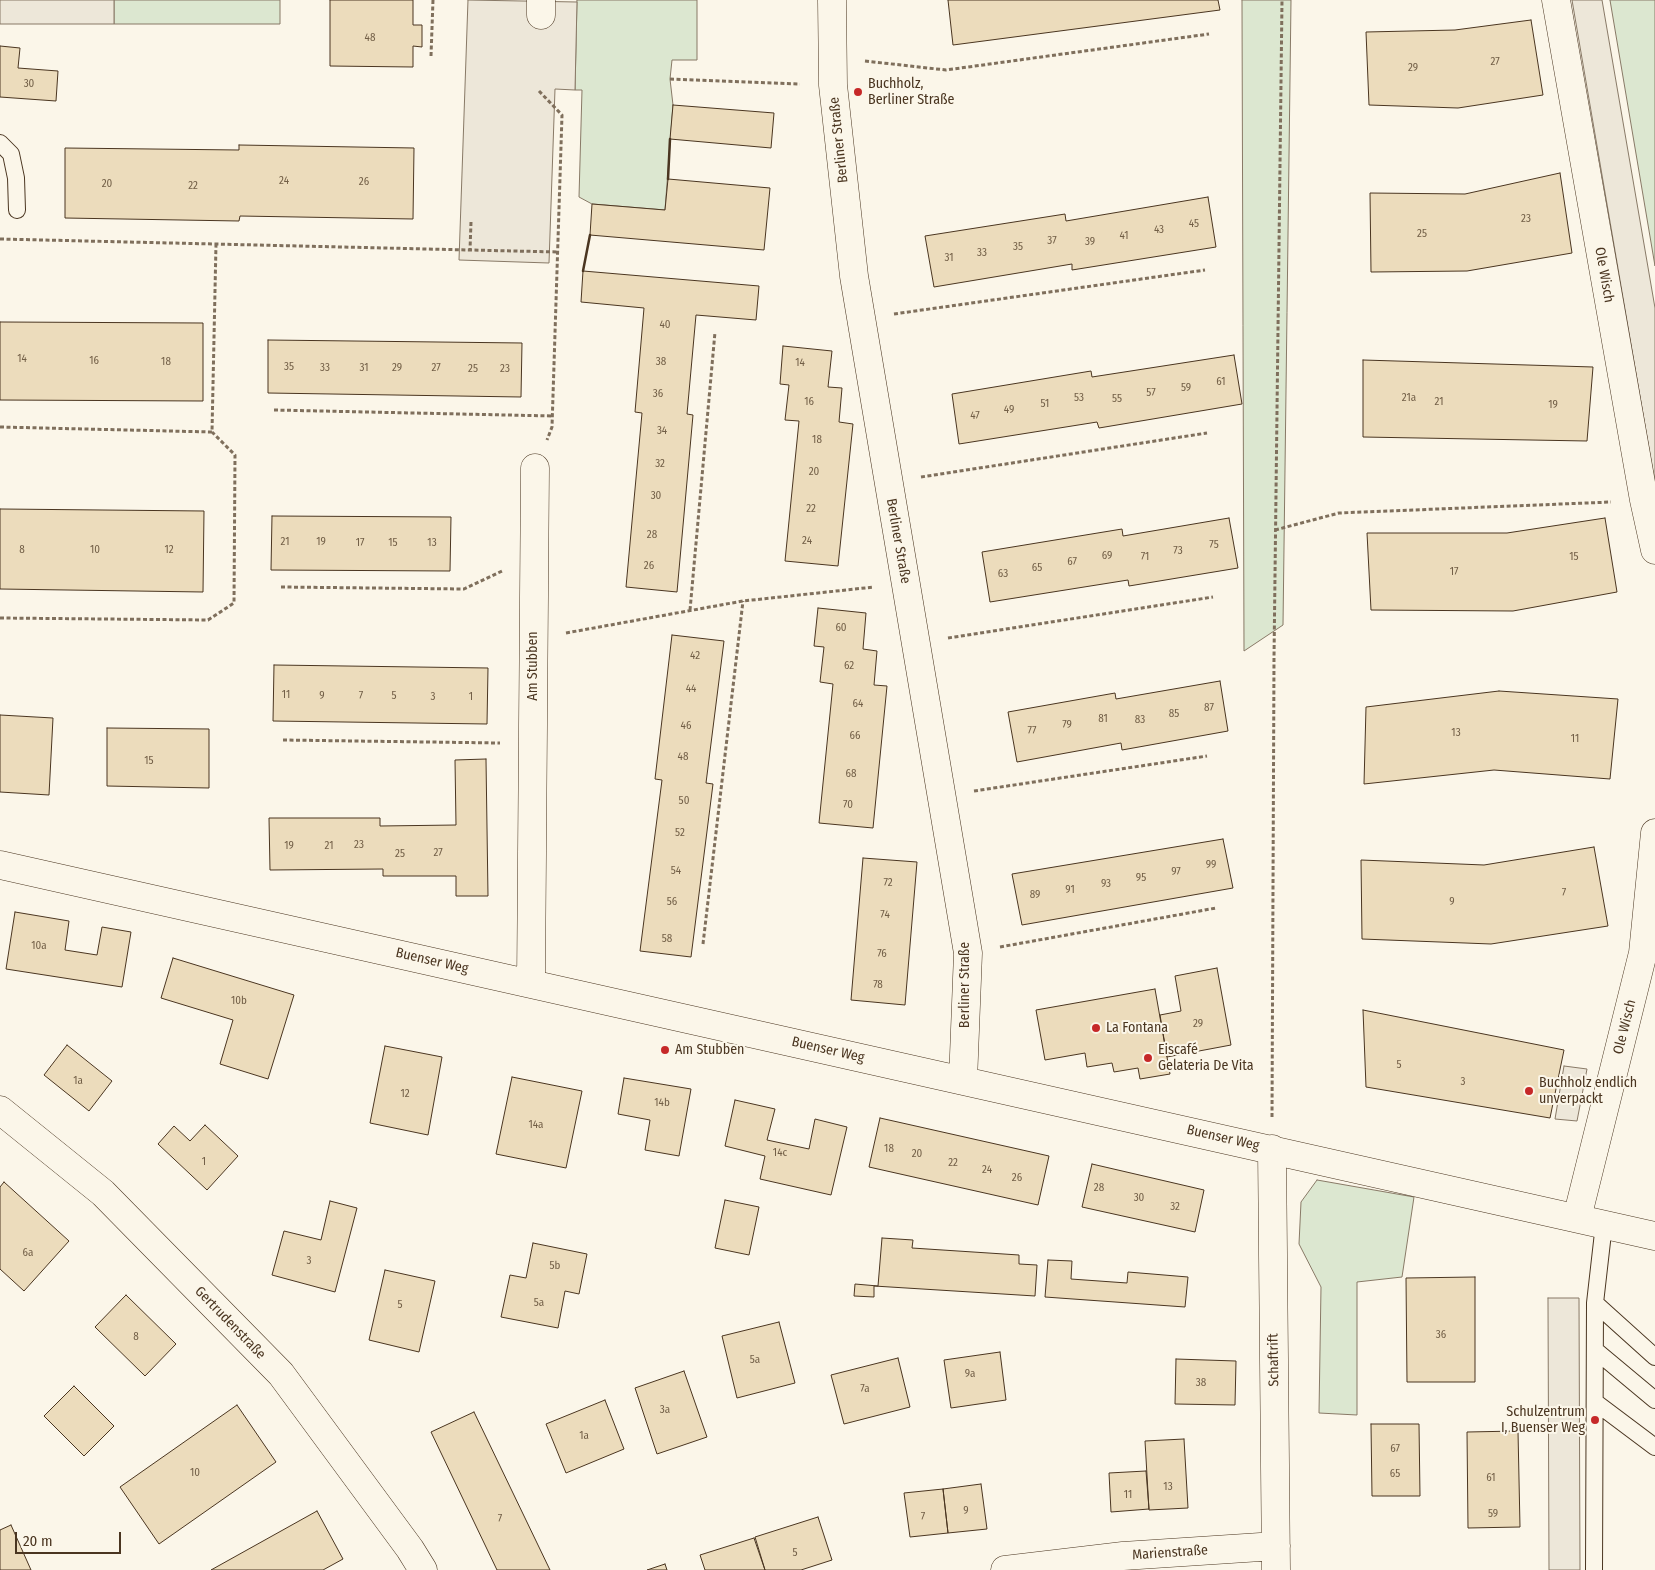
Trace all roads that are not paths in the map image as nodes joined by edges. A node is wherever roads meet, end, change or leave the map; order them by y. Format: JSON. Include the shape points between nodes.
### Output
{"nodes":[{"id":1,"x":832,"y":0,"type":"edge"},
{"id":2,"x":1556,"y":0,"type":"edge"},
{"id":3,"x":0,"y":143,"type":"edge"},
{"id":4,"x":16,"y":210,"type":"dead end"},
{"id":5,"x":535,"y":468,"type":"road end"},
{"id":6,"x":1655,"y":550,"type":"edge"},
{"id":7,"x":1655,"y":833,"type":"edge"},
{"id":8,"x":0,"y":865,"type":"edge"},
{"id":9,"x":531,"y":983,"type":"junction"},
{"id":10,"x":963,"y":1081,"type":"junction"},
{"id":11,"x":0,"y":1110,"type":"edge"},
{"id":12,"x":1272,"y":1149,"type":"junction"},
{"id":13,"x":1577,"y":1218,"type":"junction"},
{"id":14,"x":1604,"y":1224,"type":"junction"},
{"id":15,"x":1655,"y":1236,"type":"edge"},
{"id":16,"x":1595,"y":1303,"type":"junction"},
{"id":17,"x":1595,"y":1350,"type":"junction"},
{"id":18,"x":1655,"y":1357,"type":"edge"},
{"id":19,"x":1655,"y":1400,"type":"edge"},
{"id":20,"x":1595,"y":1402,"type":"junction"},
{"id":21,"x":1655,"y":1447,"type":"edge"},
{"id":22,"x":1276,"y":1558,"type":"edge"},
{"id":23,"x":422,"y":1570,"type":"edge"},
{"id":24,"x":1005,"y":1570,"type":"edge"},
{"id":25,"x":1594,"y":1570,"type":"edge"}],
"edges":[{"from":1,"to":10,"type":"street","name":"Berliner Straße","via":[[833,85],[854,276],[968,953]]},
{"from":2,"to":6,"type":"street","name":"Ole Wisch"},
{"from":3,"to":4,"type":"lane","via":[[11,154],[16,178]]},
{"from":5,"to":9,"type":"street","name":"Am Stubben"},
{"from":7,"to":13,"type":"street","name":"Ole Wisch","via":[[1643,952]]},
{"from":8,"to":9,"type":"street","name":"Buenser Weg"},
{"from":9,"to":10,"type":"street","name":"Buenser Weg"},
{"from":10,"to":12,"type":"street","name":"Buenser Weg"},
{"from":11,"to":23,"type":"street","name":"Gertrudenstraße","via":[[103,1193],[281,1374],[410,1549]]},
{"from":12,"to":13,"type":"street","name":"Buenser Weg"},
{"from":12,"to":22,"type":"street","name":"Schaftrift"},
{"from":13,"to":14,"type":"street","name":"Buenser Weg"},
{"from":14,"to":15,"type":"street","name":"Buenser Weg"},
{"from":14,"to":16,"type":"lane"},
{"from":16,"to":17,"type":"lane"},
{"from":16,"to":18,"type":"lane"},
{"from":17,"to":19,"type":"lane"},
{"from":17,"to":20,"type":"lane"},
{"from":20,"to":21,"type":"lane"},
{"from":20,"to":25,"type":"lane"},
{"from":22,"to":24,"type":"street","name":"Marienstraße","via":[[1123,1556]]}]}
